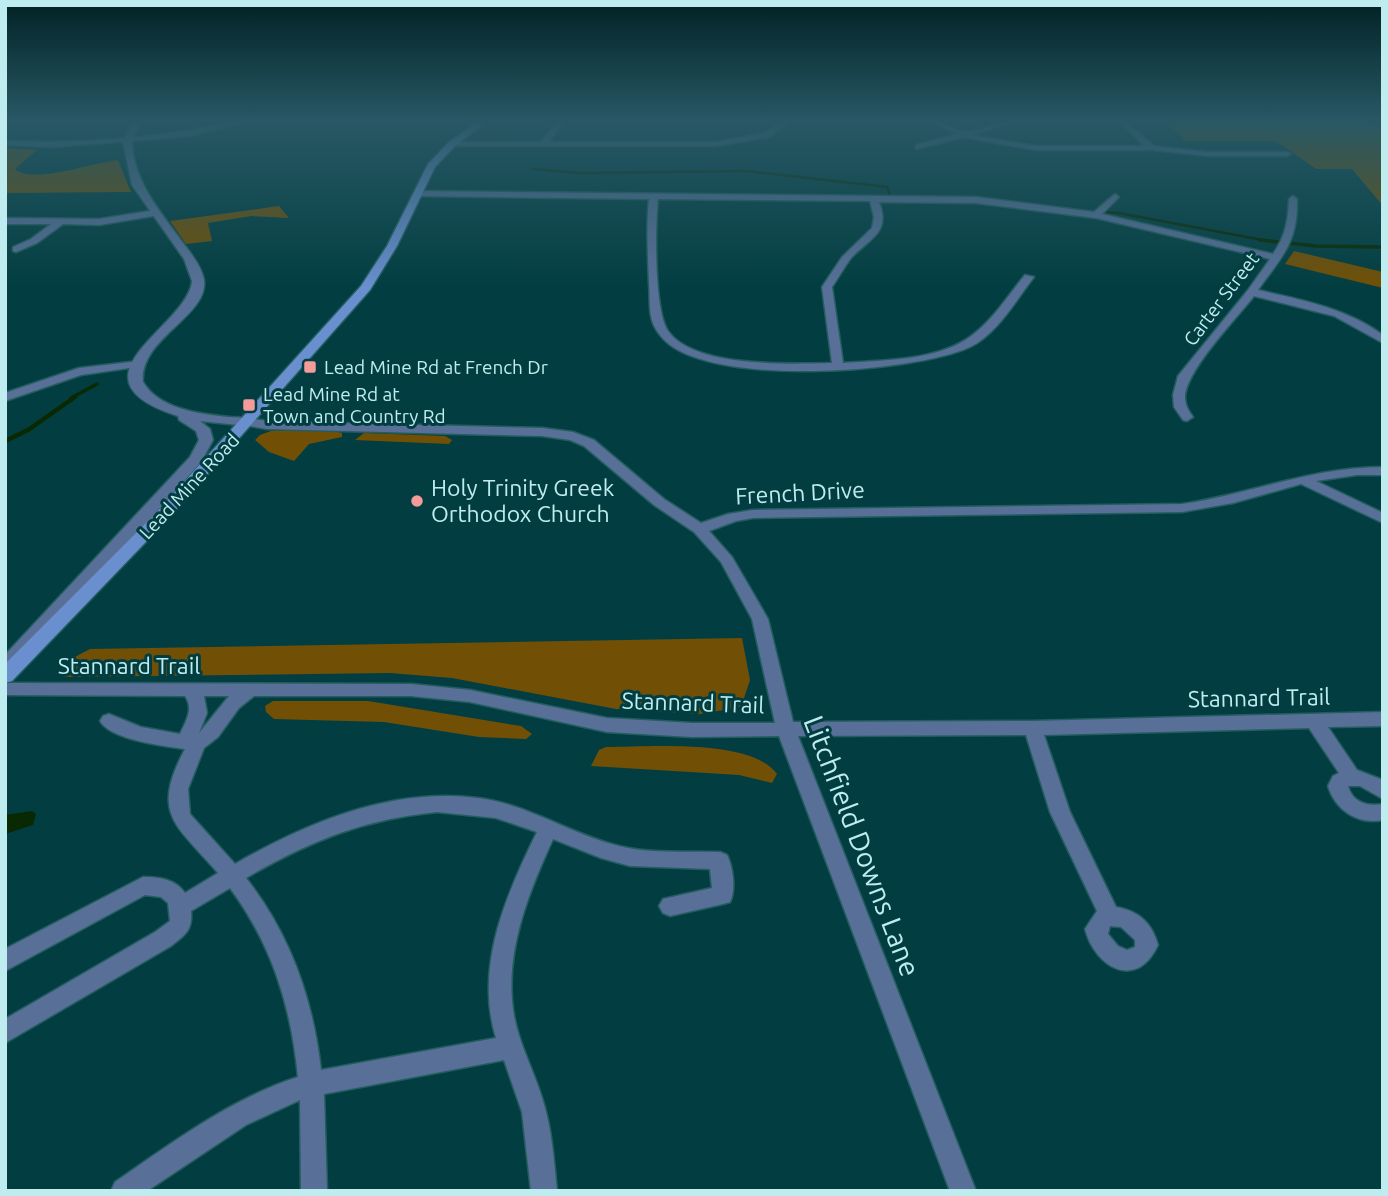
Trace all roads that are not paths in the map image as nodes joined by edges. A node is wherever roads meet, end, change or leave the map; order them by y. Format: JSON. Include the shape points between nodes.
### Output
{"nodes":[{"id":1,"x":134,"y":176,"type":"edge"},
{"id":2,"x":426,"y":176,"type":"edge"},
{"id":3,"x":417,"y":194,"type":"junction"},
{"id":4,"x":653,"y":197,"type":"junction"},
{"id":5,"x":1115,"y":197,"type":"dead end"},
{"id":6,"x":873,"y":198,"type":"junction"},
{"id":7,"x":1293,"y":199,"type":"dead end"},
{"id":8,"x":156,"y":213,"type":"junction"},
{"id":9,"x":1096,"y":215,"type":"junction"},
{"id":10,"x":5,"y":221,"type":"edge"},
{"id":11,"x":60,"y":222,"type":"junction"},
{"id":12,"x":16,"y":249,"type":"dead end"},
{"id":13,"x":1275,"y":257,"type":"junction"},
{"id":14,"x":1029,"y":277,"type":"dead end"},
{"id":15,"x":1252,"y":292,"type":"junction"},
{"id":16,"x":1383,"y":340,"type":"edge"},
{"id":17,"x":838,"y":365,"type":"junction"},
{"id":18,"x":138,"y":369,"type":"junction"},
{"id":19,"x":5,"y":397,"type":"edge"},
{"id":20,"x":167,"y":406,"type":"junction"},
{"id":21,"x":1187,"y":417,"type":"dead end"},
{"id":22,"x":248,"y":422,"type":"junction"},
{"id":23,"x":1383,"y":471,"type":"edge"},
{"id":24,"x":1303,"y":480,"type":"junction"},
{"id":25,"x":1383,"y":519,"type":"edge"},
{"id":26,"x":699,"y":528,"type":"junction"},
{"id":27,"x":5,"y":668,"type":"edge"},
{"id":28,"x":5,"y":676,"type":"edge"},
{"id":29,"x":5,"y":689,"type":"edge"},
{"id":30,"x":251,"y":690,"type":"junction"},
{"id":31,"x":191,"y":691,"type":"junction"},
{"id":32,"x":1383,"y":719,"type":"edge"},
{"id":33,"x":109,"y":721,"type":"dead end"},
{"id":34,"x":1314,"y":721,"type":"junction"},
{"id":35,"x":1033,"y":728,"type":"junction"},
{"id":36,"x":786,"y":730,"type":"junction"},
{"id":37,"x":197,"y":743,"type":"junction"},
{"id":38,"x":1352,"y":776,"type":"junction"},
{"id":39,"x":1383,"y":791,"type":"edge"},
{"id":40,"x":1383,"y":812,"type":"edge"},
{"id":41,"x":550,"y":828,"type":"junction"},
{"id":42,"x":232,"y":875,"type":"junction"},
{"id":43,"x":181,"y":906,"type":"junction"},
{"id":44,"x":670,"y":906,"type":"dead end"},
{"id":45,"x":1110,"y":916,"type":"dead end"},
{"id":46,"x":5,"y":961,"type":"edge"},
{"id":47,"x":5,"y":1032,"type":"edge"},
{"id":48,"x":511,"y":1046,"type":"junction"},
{"id":49,"x":312,"y":1084,"type":"junction"},
{"id":50,"x":124,"y":1191,"type":"edge"},
{"id":51,"x":314,"y":1191,"type":"edge"},
{"id":52,"x":544,"y":1191,"type":"edge"},
{"id":53,"x":963,"y":1191,"type":"edge"}],
"edges":[{"from":1,"to":8,"type":"street"},
{"from":2,"to":3,"type":"main road","name":"Lead Mine Road"},
{"from":3,"to":4,"type":"street"},
{"from":3,"to":22,"type":"main road","name":"Lead Mine Road","via":[[366,288]]},
{"from":4,"to":6,"type":"street"},
{"from":4,"to":17,"type":"street","via":[[656,318],[670,342],[710,359],[744,365]]},
{"from":5,"to":9,"type":"street"},
{"from":6,"to":9,"type":"street","via":[[976,200]]},
{"from":6,"to":17,"type":"street","via":[[880,221],[877,229],[852,251],[827,287]]},
{"from":7,"to":13,"type":"street","name":"Carter Street","via":[[1293,223]]},
{"from":8,"to":11,"type":"street"},
{"from":8,"to":18,"type":"street","via":[[189,259],[198,283],[194,294],[149,346]]},
{"from":9,"to":13,"type":"street"},
{"from":10,"to":11,"type":"street"},
{"from":11,"to":12,"type":"street"},
{"from":13,"to":15,"type":"street","name":"Carter Street"},
{"from":14,"to":17,"type":"street","via":[[985,330],[949,353]]},
{"from":15,"to":16,"type":"street","via":[[1343,316]]},
{"from":15,"to":21,"type":"street","name":"Carter Street","via":[[1184,376],[1179,395]]},
{"from":18,"to":19,"type":"street","via":[[91,379],[59,379]]},
{"from":18,"to":20,"type":"street","via":[[137,385]]},
{"from":20,"to":22,"type":"street","via":[[206,419]]},
{"from":20,"to":27,"type":"street","via":[[203,429],[206,440],[197,459]]},
{"from":22,"to":26,"type":"street","via":[[573,436],[589,443],[659,502]]},
{"from":22,"to":28,"type":"main road","name":"Lead Mine Road"},
{"from":23,"to":24,"type":"street","name":"French Drive","via":[[1337,471]]},
{"from":24,"to":25,"type":"street"},
{"from":24,"to":26,"type":"street","name":"French Drive","via":[[1220,503],[1182,508],[754,514]]},
{"from":26,"to":36,"type":"street","name":"Litchfield Downs Lane","via":[[727,559],[760,618]]},
{"from":29,"to":31,"type":"street","name":"Stannard Trail"},
{"from":30,"to":31,"type":"street","name":"Stannard Trail"},
{"from":30,"to":36,"type":"street","name":"Stannard Trail","via":[[411,690],[470,696],[607,725]]},
{"from":30,"to":37,"type":"street","via":[[236,697],[209,738]]},
{"from":31,"to":37,"type":"street","via":[[199,708],[190,736]]},
{"from":32,"to":34,"type":"street","name":"Stannard Trail"},
{"from":33,"to":37,"type":"street","via":[[146,736]]},
{"from":34,"to":35,"type":"street","name":"Stannard Trail"},
{"from":34,"to":38,"type":"street"},
{"from":35,"to":36,"type":"street","name":"Stannard Trail"},
{"from":35,"to":45,"type":"street","via":[[1060,812]]},
{"from":36,"to":53,"type":"street","name":"Litchfield Downs Lane"},
{"from":37,"to":42,"type":"street","via":[[186,764],[176,807]]},
{"from":38,"to":39,"type":"street"},
{"from":38,"to":40,"type":"street","via":[[1340,781],[1342,798],[1364,812]]},
{"from":41,"to":42,"type":"street","via":[[479,806],[420,804],[383,809],[318,831]]},
{"from":41,"to":44,"type":"street","via":[[621,856],[720,861],[723,895]]},
{"from":41,"to":48,"type":"street","via":[[518,893],[503,946],[501,1007]]},
{"from":42,"to":43,"type":"street"},
{"from":42,"to":49,"type":"street","via":[[265,922],[288,971]]},
{"from":43,"to":46,"type":"street","via":[[173,892],[162,886],[143,886]]},
{"from":43,"to":47,"type":"street","via":[[181,925],[163,939]]},
{"from":48,"to":49,"type":"street"},
{"from":48,"to":52,"type":"street","via":[[534,1112]]},
{"from":49,"to":50,"type":"street","via":[[253,1105]]},
{"from":49,"to":51,"type":"street"}]}
